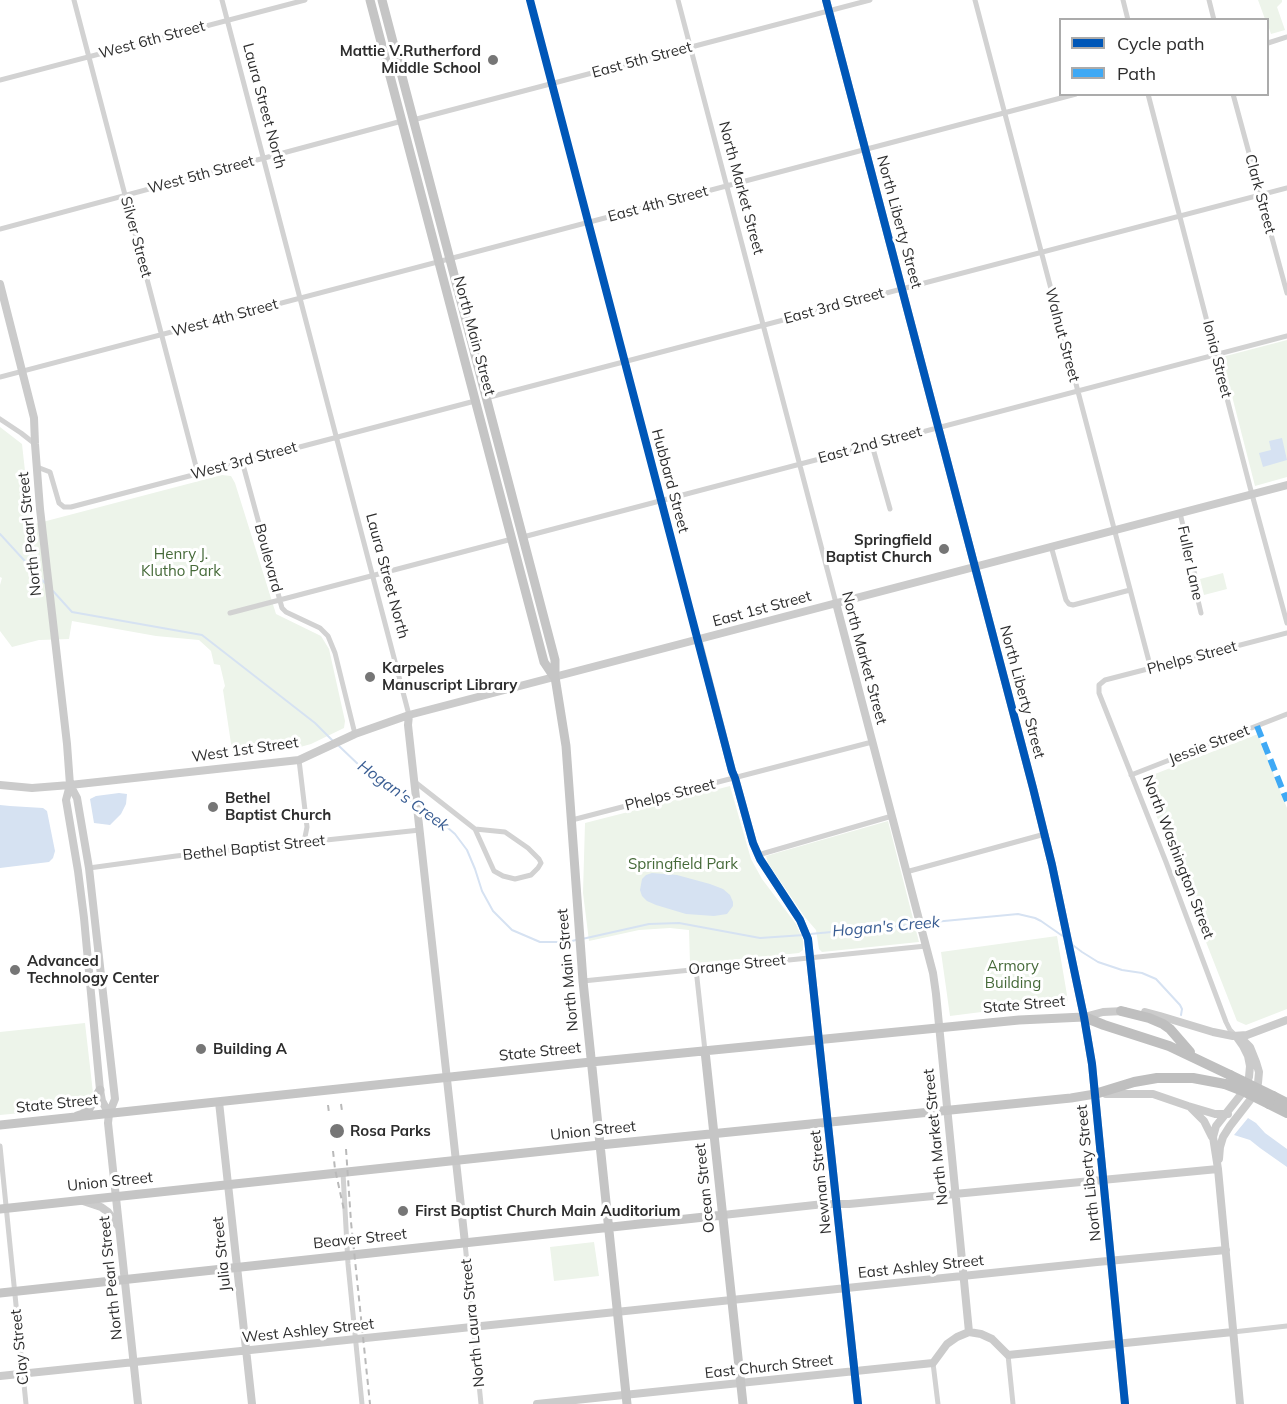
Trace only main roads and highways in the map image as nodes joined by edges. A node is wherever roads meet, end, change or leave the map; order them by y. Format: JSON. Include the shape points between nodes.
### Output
{"nodes":[{"id":1,"x":370,"y":0,"type":"edge"},
{"id":2,"x":382,"y":0,"type":"edge"},
{"id":3,"x":555,"y":677,"type":"junction"},
{"id":4,"x":1121,"y":1011,"type":"road end"},
{"id":5,"x":1084,"y":1017,"type":"joint"},
{"id":6,"x":705,"y":1051,"type":"junction"},
{"id":7,"x":1197,"y":1058,"type":"junction"},
{"id":8,"x":591,"y":1062,"type":"junction"},
{"id":9,"x":1228,"y":1080,"type":"junction"},
{"id":10,"x":100,"y":1090,"type":"road end"},
{"id":11,"x":1095,"y":1094,"type":"joint"},
{"id":12,"x":1271,"y":1100,"type":"junction"},
{"id":13,"x":1287,"y":1103,"type":"edge"},
{"id":14,"x":1287,"y":1113,"type":"edge"},
{"id":15,"x":74,"y":1118,"type":"junction"},
{"id":16,"x":0,"y":1125,"type":"edge"},
{"id":17,"x":714,"y":1134,"type":"junction"},
{"id":18,"x":600,"y":1145,"type":"junction"},
{"id":19,"x":3,"y":1209,"type":"edge"},
{"id":20,"x":723,"y":1215,"type":"junction"},
{"id":21,"x":609,"y":1227,"type":"junction"},
{"id":22,"x":0,"y":1293,"type":"edge"},
{"id":23,"x":627,"y":1399,"type":"edge"},
{"id":24,"x":743,"y":1404,"type":"edge"}],
"edges":[{"from":1,"to":3,"type":"main road","name":"North Main Street","via":[[544,662]]},
{"from":2,"to":3,"type":"main road","name":"North Main Street","via":[[555,660]]},
{"from":3,"to":8,"type":"main road","name":"North Main Street","via":[[566,746]]},
{"from":4,"to":7,"type":"highway","via":[[1163,1024]]},
{"from":5,"to":6,"type":"main road","name":"State Street","via":[[1037,1018]]},
{"from":5,"to":7,"type":"highway"},
{"from":6,"to":8,"type":"main road","name":"State Street"},
{"from":6,"to":17,"type":"main road","name":"Ocean Street"},
{"from":7,"to":9,"type":"highway"},
{"from":8,"to":15,"type":"main road","name":"State Street"},
{"from":8,"to":18,"type":"main road","name":"North Main Street"},
{"from":9,"to":11,"type":"highway","via":[[1157,1078]]},
{"from":9,"to":12,"type":"highway","bridge":true},
{"from":10,"to":15,"type":"main road","via":[[90,1107]]},
{"from":11,"to":17,"type":"main road","name":"Union Street"},
{"from":12,"to":13,"type":"highway"},
{"from":12,"to":14,"type":"highway"},
{"from":15,"to":16,"type":"main road","name":"State Street"},
{"from":17,"to":18,"type":"main road","name":"Union Street"},
{"from":17,"to":20,"type":"main road","name":"Ocean Street"},
{"from":18,"to":19,"type":"main road","name":"Union Street"},
{"from":18,"to":21,"type":"main road","name":"North Main Street"},
{"from":20,"to":21,"type":"main road","name":"Beaver Street"},
{"from":20,"to":24,"type":"main road","name":"Ocean Street"},
{"from":21,"to":22,"type":"main road","name":"Beaver Street"},
{"from":21,"to":23,"type":"main road","name":"North Main Street"}]}
